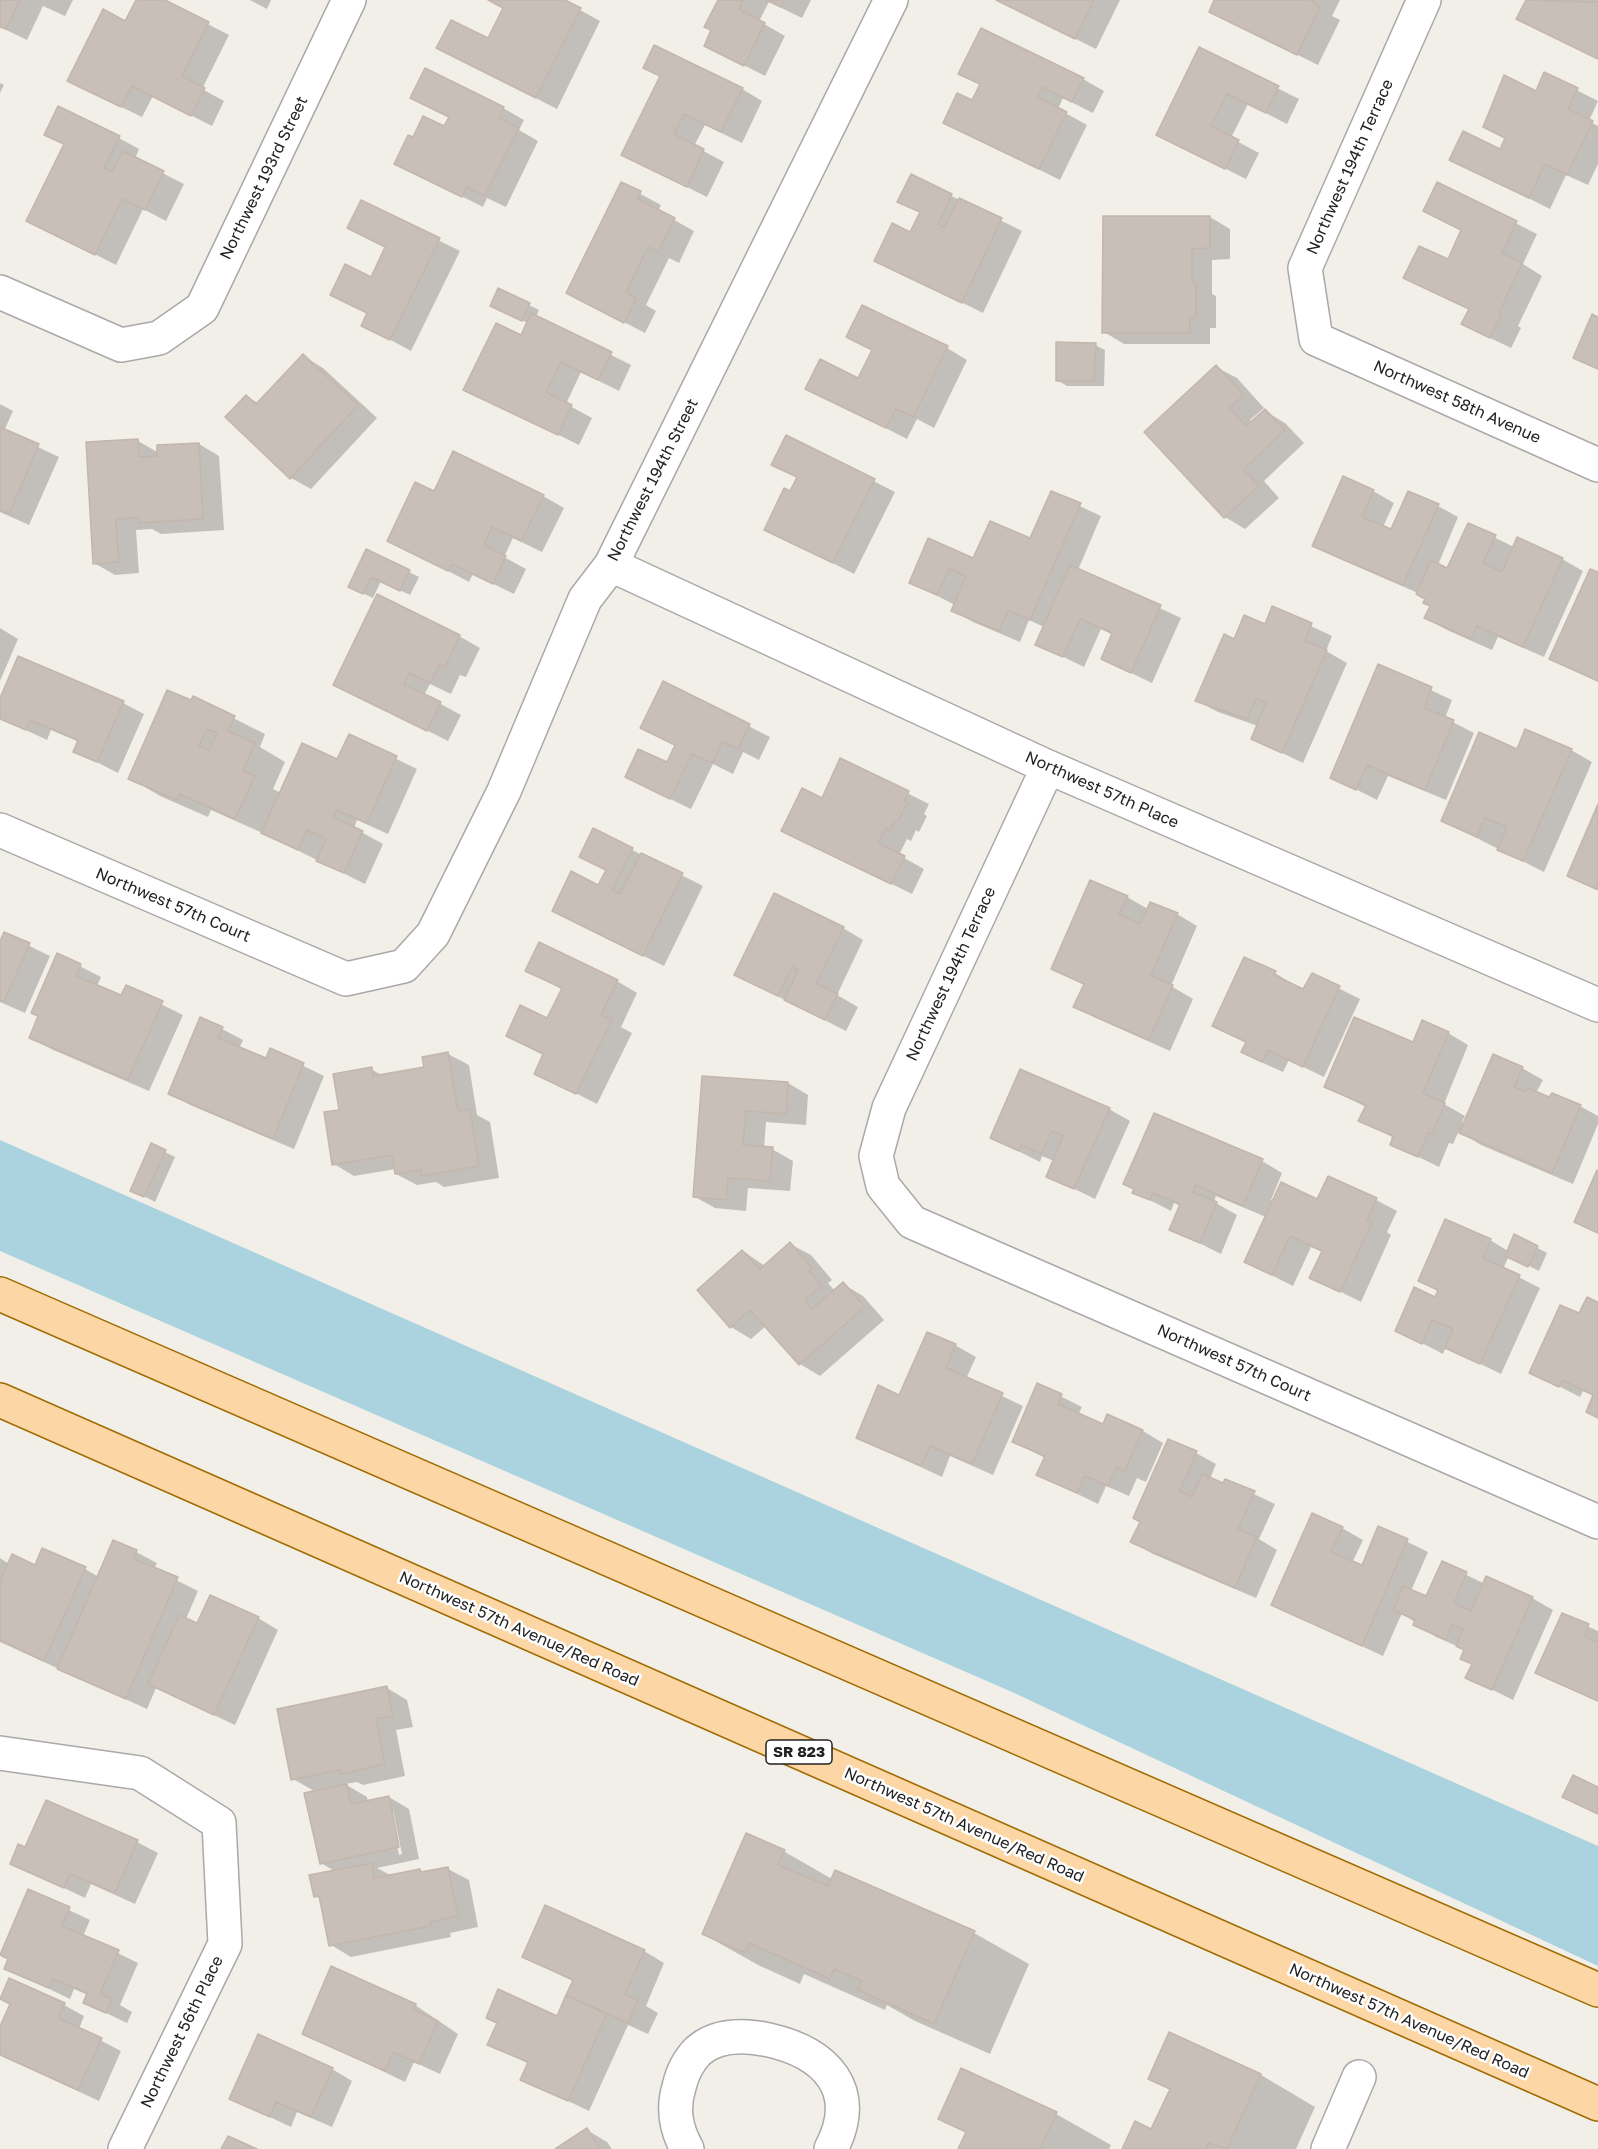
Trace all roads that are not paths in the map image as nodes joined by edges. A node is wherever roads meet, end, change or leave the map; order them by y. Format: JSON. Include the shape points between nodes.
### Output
{"nodes":[{"id":1,"x":349,"y":0,"type":"edge"},
{"id":2,"x":891,"y":0,"type":"edge"},
{"id":3,"x":1424,"y":0,"type":"edge"},
{"id":4,"x":0,"y":292,"type":"edge"},
{"id":5,"x":1316,"y":339,"type":"joint"},
{"id":6,"x":1598,"y":465,"type":"edge"},
{"id":7,"x":611,"y":565,"type":"junction"},
{"id":8,"x":1048,"y":767,"type":"junction"},
{"id":9,"x":0,"y":830,"type":"edge"},
{"id":10,"x":346,"y":979,"type":"joint"},
{"id":11,"x":1598,"y":1005,"type":"edge"},
{"id":12,"x":883,"y":1186,"type":"joint"},
{"id":13,"x":0,"y":1294,"type":"edge"},
{"id":14,"x":0,"y":1400,"type":"edge"},
{"id":15,"x":1598,"y":1522,"type":"edge"},
{"id":16,"x":0,"y":1753,"type":"edge"},
{"id":17,"x":1598,"y":1990,"type":"edge"},
{"id":18,"x":1359,"y":2077,"type":"dead end"},
{"id":19,"x":1598,"y":2104,"type":"edge"},
{"id":20,"x":125,"y":2149,"type":"edge"},
{"id":21,"x":687,"y":2149,"type":"edge"},
{"id":22,"x":831,"y":2149,"type":"edge"},
{"id":23,"x":1328,"y":2149,"type":"edge"}],
"edges":[{"from":1,"to":4,"type":"street","name":"Northwest 193rd Street","via":[[202,308],[159,338],[121,345]]},
{"from":2,"to":7,"type":"street","name":"Northwest 194th Street"},
{"from":3,"to":5,"type":"street","name":"Northwest 194th Terrace","via":[[1305,268]]},
{"from":5,"to":6,"type":"street","name":"Northwest 58th Avenue"},
{"from":7,"to":8,"type":"street","name":"Northwest 57th Place"},
{"from":7,"to":10,"type":"street","name":"Northwest 194th Street","via":[[585,599],[504,792],[434,934],[404,966]]},
{"from":8,"to":11,"type":"street","name":"Northwest 57th Place"},
{"from":8,"to":12,"type":"street","name":"Northwest 194th Terrace","via":[[889,1108],[876,1156]]},
{"from":9,"to":10,"type":"street","name":"Northwest 57th Court"},
{"from":12,"to":15,"type":"street","name":"Northwest 57th Court","via":[[912,1222]]},
{"from":13,"to":17,"type":"main road"},
{"from":14,"to":19,"type":"main road","name":"Northwest 57th Avenue/Red Road","number":"SR 823"},
{"from":16,"to":20,"type":"street","name":"Northwest 56th Place","via":[[140,1773],[219,1823],[225,1944]]},
{"from":18,"to":23,"type":"street"},
{"from":21,"to":22,"type":"street","via":[[676,2124],[676,2098],[683,2071],[700,2050],[727,2037],[756,2037],[786,2044],[825,2066],[839,2088],[843,2108]]}]}
